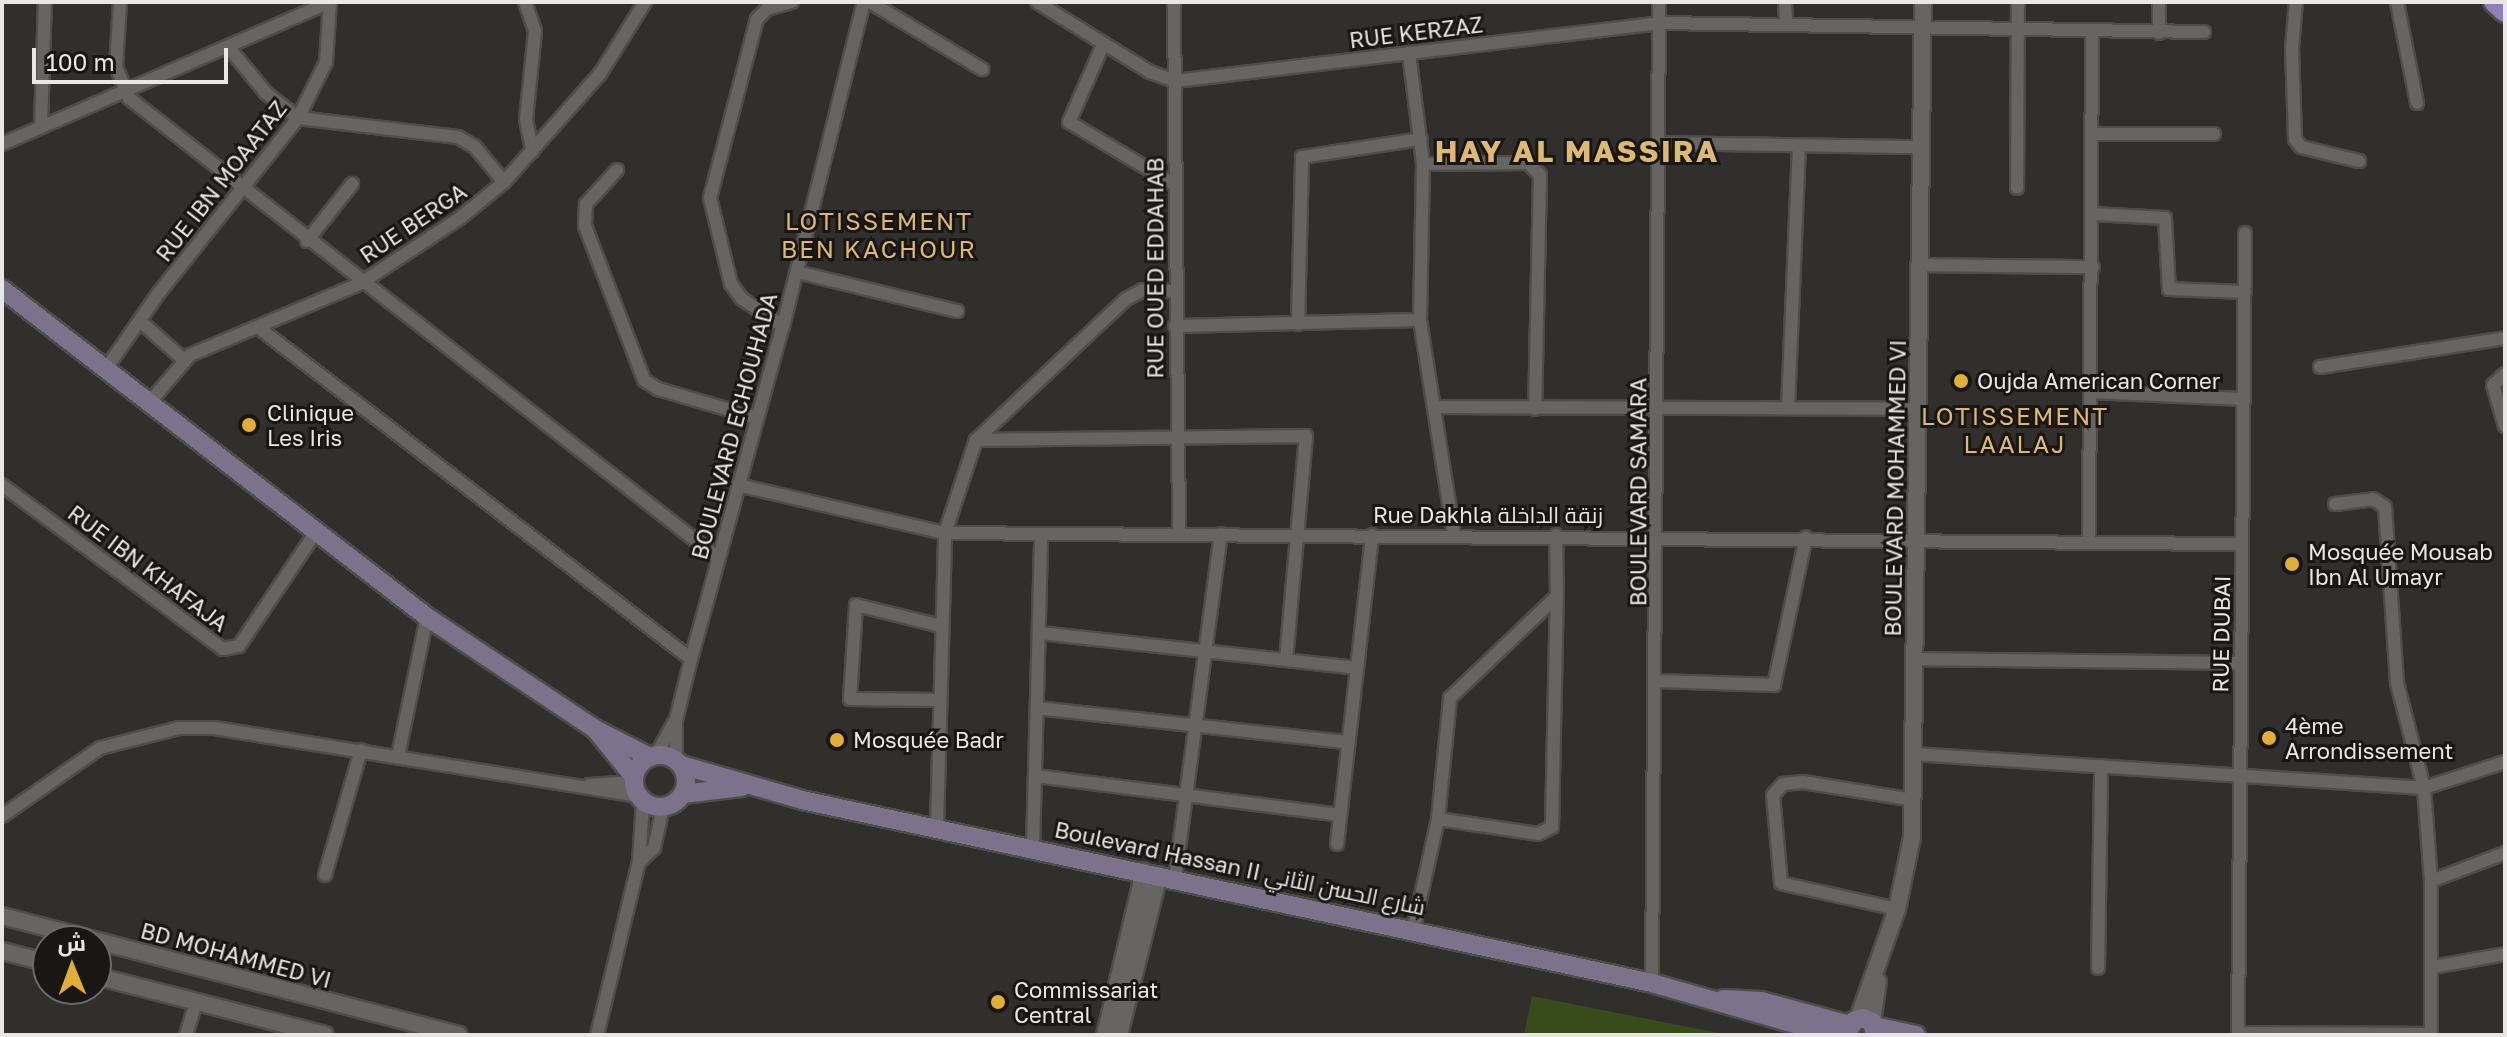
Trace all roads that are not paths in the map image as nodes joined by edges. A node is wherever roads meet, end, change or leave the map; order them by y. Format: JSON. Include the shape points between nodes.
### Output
{"nodes":[{"id":1,"x":45,"y":2,"type":"edge"},
{"id":2,"x":120,"y":2,"type":"edge"},
{"id":3,"x":330,"y":2,"type":"edge"},
{"id":4,"x":525,"y":2,"type":"edge"},
{"id":5,"x":645,"y":2,"type":"edge"},
{"id":6,"x":792,"y":2,"type":"edge"},
{"id":7,"x":867,"y":2,"type":"edge"},
{"id":8,"x":1037,"y":2,"type":"edge"},
{"id":9,"x":1174,"y":2,"type":"edge"},
{"id":10,"x":1659,"y":2,"type":"edge"},
{"id":11,"x":1785,"y":2,"type":"edge"},
{"id":12,"x":1923,"y":2,"type":"edge"},
{"id":13,"x":2018,"y":2,"type":"edge"},
{"id":14,"x":2159,"y":2,"type":"edge"},
{"id":15,"x":2296,"y":2,"type":"edge"},
{"id":16,"x":2397,"y":2,"type":"edge"},
{"id":17,"x":2494,"y":2,"type":"edge"},
{"id":18,"x":2505,"y":12,"type":"edge"},
{"id":19,"x":1659,"y":23,"type":"junction"},
{"id":20,"x":1786,"y":24,"type":"junction"},
{"id":21,"x":1923,"y":28,"type":"junction"},
{"id":22,"x":2017,"y":31,"type":"junction"},
{"id":23,"x":2204,"y":32,"type":"dead end"},
{"id":24,"x":2159,"y":33,"type":"junction"},
{"id":25,"x":2092,"y":34,"type":"junction"},
{"id":26,"x":1103,"y":45,"type":"junction"},
{"id":27,"x":229,"y":48,"type":"junction"},
{"id":28,"x":1409,"y":53,"type":"junction"},
{"id":29,"x":982,"y":69,"type":"dead end"},
{"id":30,"x":1175,"y":81,"type":"junction"},
{"id":31,"x":124,"y":92,"type":"junction"},
{"id":32,"x":2417,"y":103,"type":"dead end"},
{"id":33,"x":298,"y":118,"type":"junction"},
{"id":34,"x":41,"y":126,"type":"junction"},
{"id":35,"x":2094,"y":134,"type":"junction"},
{"id":36,"x":2214,"y":134,"type":"dead end"},
{"id":37,"x":1421,"y":139,"type":"junction"},
{"id":38,"x":1658,"y":143,"type":"junction"},
{"id":39,"x":2,"y":144,"type":"edge"},
{"id":40,"x":1799,"y":147,"type":"junction"},
{"id":41,"x":1921,"y":147,"type":"junction"},
{"id":42,"x":532,"y":151,"type":"junction"},
{"id":43,"x":2359,"y":161,"type":"dead end"},
{"id":44,"x":1423,"y":164,"type":"junction"},
{"id":45,"x":617,"y":170,"type":"dead end"},
{"id":46,"x":504,"y":182,"type":"junction"},
{"id":47,"x":352,"y":184,"type":"dead end"},
{"id":48,"x":1175,"y":185,"type":"junction"},
{"id":49,"x":2017,"y":188,"type":"dead end"},
{"id":50,"x":241,"y":190,"type":"junction"},
{"id":51,"x":2094,"y":214,"type":"junction"},
{"id":52,"x":2245,"y":233,"type":"dead end"},
{"id":53,"x":307,"y":241,"type":"junction"},
{"id":54,"x":1920,"y":265,"type":"junction"},
{"id":55,"x":2093,"y":267,"type":"junction"},
{"id":56,"x":797,"y":272,"type":"junction"},
{"id":57,"x":361,"y":283,"type":"junction"},
{"id":58,"x":2,"y":289,"type":"edge"},
{"id":59,"x":1175,"y":291,"type":"junction"},
{"id":60,"x":2245,"y":292,"type":"junction"},
{"id":61,"x":957,"y":311,"type":"dead end"},
{"id":62,"x":1420,"y":320,"type":"junction"},
{"id":63,"x":140,"y":321,"type":"junction"},
{"id":64,"x":1298,"y":324,"type":"junction"},
{"id":65,"x":783,"y":326,"type":"junction"},
{"id":66,"x":1175,"y":326,"type":"junction"},
{"id":67,"x":259,"y":328,"type":"junction"},
{"id":68,"x":2505,"y":338,"type":"edge"},
{"id":69,"x":183,"y":359,"type":"junction"},
{"id":70,"x":2320,"y":367,"type":"dead end"},
{"id":71,"x":105,"y":370,"type":"junction"},
{"id":72,"x":2505,"y":374,"type":"edge"},
{"id":73,"x":2091,"y":392,"type":"junction"},
{"id":74,"x":2243,"y":399,"type":"junction"},
{"id":75,"x":149,"y":403,"type":"junction"},
{"id":76,"x":1436,"y":407,"type":"junction"},
{"id":77,"x":1658,"y":408,"type":"junction"},
{"id":78,"x":1788,"y":408,"type":"junction"},
{"id":79,"x":1535,"y":409,"type":"junction"},
{"id":80,"x":1918,"y":409,"type":"junction"},
{"id":81,"x":754,"y":417,"type":"junction"},
{"id":82,"x":2505,"y":426,"type":"edge"},
{"id":83,"x":1176,"y":437,"type":"junction"},
{"id":84,"x":976,"y":440,"type":"junction"},
{"id":85,"x":2,"y":485,"type":"edge"},
{"id":86,"x":738,"y":485,"type":"junction"},
{"id":87,"x":2335,"y":504,"type":"dead end"},
{"id":88,"x":316,"y":532,"type":"junction"},
{"id":89,"x":945,"y":533,"type":"junction"},
{"id":90,"x":1179,"y":533,"type":"junction"},
{"id":91,"x":1041,"y":534,"type":"junction"},
{"id":92,"x":1221,"y":534,"type":"junction"},
{"id":93,"x":1296,"y":534,"type":"junction"},
{"id":94,"x":1454,"y":534,"type":"junction"},
{"id":95,"x":1372,"y":535,"type":"junction"},
{"id":96,"x":1556,"y":535,"type":"junction"},
{"id":97,"x":1659,"y":536,"type":"junction"},
{"id":98,"x":1806,"y":537,"type":"junction"},
{"id":99,"x":1915,"y":539,"type":"junction"},
{"id":100,"x":2089,"y":539,"type":"junction"},
{"id":101,"x":2242,"y":544,"type":"junction"},
{"id":102,"x":718,"y":558,"type":"junction"},
{"id":103,"x":1557,"y":596,"type":"junction"},
{"id":104,"x":427,"y":617,"type":"junction"},
{"id":105,"x":941,"y":626,"type":"junction"},
{"id":106,"x":1040,"y":633,"type":"junction"},
{"id":107,"x":1206,"y":651,"type":"junction"},
{"id":108,"x":691,"y":659,"type":"junction"},
{"id":109,"x":1915,"y":659,"type":"junction"},
{"id":110,"x":1286,"y":660,"type":"junction"},
{"id":111,"x":2241,"y":663,"type":"junction"},
{"id":112,"x":1356,"y":668,"type":"junction"},
{"id":113,"x":1658,"y":681,"type":"junction"},
{"id":114,"x":939,"y":700,"type":"junction"},
{"id":115,"x":1037,"y":708,"type":"junction"},
{"id":116,"x":676,"y":720,"type":"junction"},
{"id":117,"x":1197,"y":723,"type":"junction"},
{"id":118,"x":595,"y":729,"type":"junction"},
{"id":119,"x":1347,"y":742,"type":"junction"},
{"id":120,"x":361,"y":750,"type":"junction"},
{"id":121,"x":1914,"y":754,"type":"junction"},
{"id":122,"x":398,"y":756,"type":"junction"},
{"id":123,"x":653,"y":756,"type":"junction"},
{"id":124,"x":679,"y":762,"type":"junction"},
{"id":125,"x":2505,"y":762,"type":"edge"},
{"id":126,"x":2101,"y":766,"type":"junction"},
{"id":127,"x":2239,"y":773,"type":"junction"},
{"id":128,"x":1036,"y":776,"type":"junction"},
{"id":129,"x":749,"y":786,"type":"junction"},
{"id":130,"x":2424,"y":788,"type":"junction"},
{"id":131,"x":637,"y":789,"type":"junction"},
{"id":132,"x":683,"y":794,"type":"junction"},
{"id":133,"x":1187,"y":796,"type":"junction"},
{"id":134,"x":1913,"y":800,"type":"junction"},
{"id":135,"x":663,"y":807,"type":"junction"},
{"id":136,"x":1340,"y":815,"type":"junction"},
{"id":137,"x":2,"y":816,"type":"edge"},
{"id":138,"x":1438,"y":819,"type":"junction"},
{"id":139,"x":937,"y":826,"type":"junction"},
{"id":140,"x":1337,"y":844,"type":"dead end"},
{"id":141,"x":1033,"y":848,"type":"junction"},
{"id":142,"x":2505,"y":853,"type":"edge"},
{"id":143,"x":639,"y":862,"type":"junction"},
{"id":144,"x":325,"y":875,"type":"dead end"},
{"id":145,"x":1159,"y":875,"type":"junction"},
{"id":146,"x":2431,"y":881,"type":"junction"},
{"id":147,"x":1897,"y":909,"type":"junction"},
{"id":148,"x":2,"y":916,"type":"edge"},
{"id":149,"x":1413,"y":931,"type":"junction"},
{"id":150,"x":2,"y":951,"type":"edge"},
{"id":151,"x":2505,"y":954,"type":"edge"},
{"id":152,"x":32,"y":959,"type":"edge"},
{"id":153,"x":2433,"y":967,"type":"junction"},
{"id":154,"x":2098,"y":968,"type":"dead end"},
{"id":155,"x":112,"y":980,"type":"edge"},
{"id":156,"x":1652,"y":983,"type":"junction"},
{"id":157,"x":1720,"y":999,"type":"junction"},
{"id":158,"x":196,"y":1002,"type":"junction"},
{"id":159,"x":1863,"y":1027,"type":"edge"},
{"id":160,"x":2238,"y":1034,"type":"edge"},
{"id":161,"x":2431,"y":1034,"type":"edge"},
{"id":162,"x":186,"y":1035,"type":"edge"},
{"id":163,"x":325,"y":1035,"type":"edge"},
{"id":164,"x":459,"y":1035,"type":"edge"},
{"id":165,"x":597,"y":1035,"type":"edge"},
{"id":166,"x":1105,"y":1035,"type":"edge"},
{"id":167,"x":1119,"y":1035,"type":"edge"},
{"id":168,"x":1833,"y":1035,"type":"edge"},
{"id":169,"x":1916,"y":1035,"type":"edge"}],
"edges":[{"from":1,"to":34,"type":"street"},
{"from":2,"to":31,"type":"street","via":[[116,67]]},
{"from":3,"to":27,"type":"street"},
{"from":3,"to":33,"type":"street","name":"RUE IBN MOAATAZ","via":[[326,62]]},
{"from":4,"to":42,"type":"street","via":[[535,31],[526,119]]},
{"from":5,"to":42,"type":"street","name":"RUE BERGA","via":[[600,74]]},
{"from":6,"to":65,"type":"street","via":[[767,9],[757,19],[710,198],[731,284],[742,299]]},
{"from":7,"to":29,"type":"street"},
{"from":7,"to":56,"type":"street","name":"BOULEVARD ECHOUHADA"},
{"from":8,"to":26,"type":"street"},
{"from":9,"to":30,"type":"street","name":"RUE OUED EDDAHAB"},
{"from":10,"to":19,"type":"street","name":"BOULEVARD SAMARA"},
{"from":11,"to":20,"type":"street"},
{"from":12,"to":21,"type":"street","name":"BOULEVARD MOHAMMED VI"},
{"from":13,"to":22,"type":"street"},
{"from":14,"to":24,"type":"street"},
{"from":15,"to":43,"type":"street","via":[[2295,139],[2301,147]]},
{"from":16,"to":32,"type":"street"},
{"from":17,"to":18,"type":"main road"},
{"from":19,"to":20,"type":"street","name":"RUE KERZAZ"},
{"from":19,"to":28,"type":"street","name":"RUE KERZAZ"},
{"from":19,"to":38,"type":"street","name":"BOULEVARD SAMARA"},
{"from":20,"to":21,"type":"street","name":"RUE KERZAZ"},
{"from":21,"to":22,"type":"street","name":"RUE KERZAZ"},
{"from":21,"to":41,"type":"street","name":"BOULEVARD MOHAMMED VI"},
{"from":22,"to":25,"type":"street","name":"RUE KERZAZ"},
{"from":22,"to":49,"type":"street"},
{"from":23,"to":24,"type":"street","name":"RUE KERZAZ"},
{"from":24,"to":25,"type":"street","name":"RUE KERZAZ"},
{"from":25,"to":35,"type":"street"},
{"from":26,"to":30,"type":"street"},
{"from":26,"to":48,"type":"street","via":[[1069,122]]},
{"from":27,"to":31,"type":"street"},
{"from":27,"to":33,"type":"street","via":[[266,93]]},
{"from":28,"to":30,"type":"street","name":"RUE KERZAZ"},
{"from":28,"to":37,"type":"street"},
{"from":30,"to":48,"type":"street","name":"RUE OUED EDDAHAB"},
{"from":31,"to":34,"type":"street"},
{"from":31,"to":50,"type":"street"},
{"from":33,"to":46,"type":"street","via":[[458,137],[475,147]]},
{"from":33,"to":50,"type":"street","name":"RUE IBN MOAATAZ"},
{"from":34,"to":39,"type":"street"},
{"from":35,"to":36,"type":"street"},
{"from":35,"to":51,"type":"street"},
{"from":37,"to":44,"type":"street"},
{"from":37,"to":64,"type":"street","via":[[1302,157]]},
{"from":38,"to":40,"type":"street"},
{"from":38,"to":77,"type":"street","name":"BOULEVARD SAMARA"},
{"from":40,"to":41,"type":"street"},
{"from":40,"to":78,"type":"street"},
{"from":41,"to":54,"type":"street","name":"BOULEVARD MOHAMMED VI"},
{"from":42,"to":46,"type":"street","name":"RUE BERGA"},
{"from":44,"to":62,"type":"street"},
{"from":44,"to":79,"type":"street","via":[[1528,163],[1540,175]]},
{"from":45,"to":81,"type":"street","via":[[586,204],[585,226],[644,380],[658,389]]},
{"from":46,"to":57,"type":"street","name":"RUE BERGA","via":[[460,218]]},
{"from":47,"to":53,"type":"street"},
{"from":48,"to":59,"type":"street","name":"RUE OUED EDDAHAB"},
{"from":50,"to":53,"type":"street"},
{"from":50,"to":63,"type":"street","name":"RUE IBN MOAATAZ"},
{"from":51,"to":55,"type":"street"},
{"from":51,"to":60,"type":"street","via":[[2165,218],[2169,289]]},
{"from":52,"to":60,"type":"street","name":"RUE DUBAI"},
{"from":53,"to":57,"type":"street"},
{"from":54,"to":55,"type":"street"},
{"from":54,"to":80,"type":"street","name":"BOULEVARD MOHAMMED VI"},
{"from":55,"to":73,"type":"street"},
{"from":56,"to":61,"type":"street"},
{"from":56,"to":65,"type":"street","name":"BOULEVARD ECHOUHADA"},
{"from":57,"to":67,"type":"street","name":"RUE BERGA"},
{"from":57,"to":102,"type":"street"},
{"from":58,"to":71,"type":"main road"},
{"from":59,"to":66,"type":"street","name":"RUE OUED EDDAHAB"},
{"from":59,"to":84,"type":"street","via":[[1143,290],[1126,299]]},
{"from":60,"to":74,"type":"street","name":"RUE DUBAI"},
{"from":62,"to":64,"type":"street"},
{"from":62,"to":76,"type":"street"},
{"from":63,"to":69,"type":"street"},
{"from":63,"to":71,"type":"street","name":"RUE IBN MOAATAZ"},
{"from":64,"to":66,"type":"street"},
{"from":65,"to":81,"type":"street","name":"BOULEVARD ECHOUHADA"},
{"from":66,"to":83,"type":"street","name":"RUE OUED EDDAHAB"},
{"from":67,"to":69,"type":"street","name":"RUE BERGA"},
{"from":67,"to":108,"type":"street"},
{"from":68,"to":70,"type":"street"},
{"from":69,"to":75,"type":"street"},
{"from":71,"to":75,"type":"main road"},
{"from":72,"to":82,"type":"street","via":[[2493,385]]},
{"from":73,"to":74,"type":"street"},
{"from":73,"to":100,"type":"street"},
{"from":74,"to":101,"type":"street","name":"RUE DUBAI"},
{"from":75,"to":88,"type":"main road"},
{"from":76,"to":79,"type":"street"},
{"from":76,"to":94,"type":"street"},
{"from":77,"to":78,"type":"street"},
{"from":77,"to":79,"type":"street"},
{"from":77,"to":97,"type":"street","name":"BOULEVARD SAMARA"},
{"from":78,"to":80,"type":"street"},
{"from":80,"to":99,"type":"street","name":"BOULEVARD MOHAMMED VI"},
{"from":81,"to":86,"type":"street","name":"BOULEVARD ECHOUHADA"},
{"from":83,"to":84,"type":"street"},
{"from":83,"to":90,"type":"street","name":"RUE OUED EDDAHAB"},
{"from":83,"to":93,"type":"street","via":[[1306,436]]},
{"from":84,"to":89,"type":"street"},
{"from":85,"to":88,"type":"street","name":"RUE IBN KHAFAJA","via":[[223,649],[239,646]]},
{"from":86,"to":89,"type":"street","name":"Rue Dakhla زنقة الداخلة"},
{"from":86,"to":102,"type":"street","name":"BOULEVARD ECHOUHADA"},
{"from":87,"to":130,"type":"street","via":[[2373,499],[2385,507],[2395,671]]},
{"from":88,"to":104,"type":"main road"},
{"from":89,"to":91,"type":"street","name":"Rue Dakhla زنقة الداخلة"},
{"from":89,"to":105,"type":"street"},
{"from":90,"to":91,"type":"street","name":"Rue Dakhla زنقة الداخلة"},
{"from":90,"to":92,"type":"street","name":"Rue Dakhla زنقة الداخلة"},
{"from":91,"to":106,"type":"street"},
{"from":92,"to":93,"type":"street","name":"Rue Dakhla زنقة الداخلة"},
{"from":92,"to":107,"type":"street"},
{"from":93,"to":95,"type":"street","name":"Rue Dakhla زنقة الداخلة"},
{"from":93,"to":110,"type":"street"},
{"from":94,"to":95,"type":"street","name":"Rue Dakhla زنقة الداخلة"},
{"from":94,"to":96,"type":"street","name":"Rue Dakhla زنقة الداخلة"},
{"from":95,"to":112,"type":"street"},
{"from":96,"to":97,"type":"street","name":"Rue Dakhla زنقة الداخلة"},
{"from":96,"to":103,"type":"street"},
{"from":97,"to":98,"type":"street","name":"Rue Dakhla زنقة الداخلة"},
{"from":97,"to":113,"type":"street","name":"BOULEVARD SAMARA"},
{"from":98,"to":99,"type":"street","name":"Rue Dakhla زنقة الداخلة"},
{"from":98,"to":113,"type":"street","via":[[1774,685]]},
{"from":99,"to":100,"type":"street","name":"Rue Dakhla زنقة الداخلة"},
{"from":99,"to":109,"type":"street","name":"BOULEVARD MOHAMMED VI"},
{"from":100,"to":101,"type":"street","name":"Rue Dakhla زنقة الداخلة"},
{"from":101,"to":111,"type":"street","name":"RUE DUBAI"},
{"from":102,"to":108,"type":"street","name":"BOULEVARD ECHOUHADA"},
{"from":103,"to":138,"type":"street","via":[[1450,698]]},
{"from":103,"to":138,"type":"street","via":[[1552,827],[1538,834]]},
{"from":104,"to":118,"type":"main road"},
{"from":104,"to":122,"type":"street"},
{"from":105,"to":114,"type":"street"},
{"from":105,"to":114,"type":"street","via":[[856,605],[850,699]]},
{"from":106,"to":107,"type":"street"},
{"from":106,"to":115,"type":"street"},
{"from":107,"to":110,"type":"street"},
{"from":107,"to":117,"type":"street"},
{"from":108,"to":116,"type":"street","name":"BOULEVARD ECHOUHADA"},
{"from":109,"to":111,"type":"street"},
{"from":109,"to":121,"type":"street","name":"BOULEVARD MOHAMMED VI"},
{"from":110,"to":112,"type":"street"},
{"from":111,"to":127,"type":"street","name":"RUE DUBAI"},
{"from":112,"to":119,"type":"street"},
{"from":113,"to":156,"type":"street","name":"BOULEVARD SAMARA"},
{"from":114,"to":139,"type":"street"},
{"from":115,"to":117,"type":"street"},
{"from":115,"to":128,"type":"street"},
{"from":116,"to":123,"type":"street","name":"BOULEVARD ECHOUHADA"},
{"from":116,"to":124,"type":"street","name":"BOULEVARD ECHOUHADA"},
{"from":117,"to":119,"type":"street"},
{"from":117,"to":133,"type":"street"},
{"from":118,"to":123,"type":"main road"},
{"from":118,"to":131,"type":"main road"},
{"from":119,"to":136,"type":"street"},
{"from":120,"to":122,"type":"street"},
{"from":120,"to":137,"type":"street","via":[[214,728],[147,732],[100,748]]},
{"from":120,"to":144,"type":"street"},
{"from":121,"to":126,"type":"street"},
{"from":121,"to":134,"type":"street","name":"BOULEVARD MOHAMMED VI"},
{"from":122,"to":131,"type":"street","via":[[574,786]]},
{"from":123,"to":124,"type":"main road"},
{"from":123,"to":131,"type":"main road"},
{"from":124,"to":129,"type":"main road","name":"Boulevard Hassan II شارع الحسن الثاني"},
{"from":124,"to":132,"type":"main road","via":[[687,778]]},
{"from":125,"to":130,"type":"street"},
{"from":126,"to":127,"type":"street"},
{"from":126,"to":154,"type":"street"},
{"from":127,"to":130,"type":"street"},
{"from":127,"to":160,"type":"street","name":"RUE DUBAI"},
{"from":128,"to":133,"type":"street"},
{"from":128,"to":141,"type":"street"},
{"from":129,"to":132,"type":"main road","name":"Boulevard Hassan II شارع الحسن الثاني"},
{"from":129,"to":139,"type":"main road","name":"Boulevard Hassan II شارع الحسن الثاني"},
{"from":130,"to":146,"type":"street"},
{"from":131,"to":135,"type":"main road"},
{"from":131,"to":143,"type":"street"},
{"from":132,"to":135,"type":"main road"},
{"from":133,"to":136,"type":"street"},
{"from":133,"to":145,"type":"street"},
{"from":134,"to":147,"type":"street","name":"BOULEVARD MOHAMMED VI","via":[[1910,855]]},
{"from":134,"to":147,"type":"street","via":[[1803,782],[1783,784],[1773,795],[1781,883]]},
{"from":135,"to":143,"type":"street","via":[[654,848]]},
{"from":136,"to":140,"type":"street"},
{"from":138,"to":149,"type":"street"},
{"from":139,"to":141,"type":"main road","name":"Boulevard Hassan II شارع الحسن الثاني"},
{"from":141,"to":145,"type":"main road","name":"Boulevard Hassan II شارع الحسن الثاني"},
{"from":142,"to":146,"type":"street"},
{"from":143,"to":165,"type":"street"},
{"from":145,"to":149,"type":"main road","name":"Boulevard Hassan II شارع الحسن الثاني"},
{"from":145,"to":166,"type":"street"},
{"from":145,"to":167,"type":"street"},
{"from":146,"to":153,"type":"street"},
{"from":147,"to":159,"type":"street","name":"BOULEVARD MOHAMMED VI"},
{"from":148,"to":164,"type":"street","name":"BD MOHAMMED VI"},
{"from":149,"to":156,"type":"main road","name":"Boulevard Hassan II شارع الحسن الثاني"},
{"from":150,"to":152,"type":"street"},
{"from":151,"to":153,"type":"street"},
{"from":153,"to":161,"type":"street"},
{"from":155,"to":158,"type":"street"},
{"from":156,"to":157,"type":"main road","name":"Boulevard Hassan II شارع الحسن الثاني"},
{"from":157,"to":159,"type":"main road","name":"Boulevard Hassan II شارع الحسن الثاني","via":[[1761,1001]]},
{"from":157,"to":168,"type":"main road","name":"Boulevard Hassan II شارع الحسن الثاني","via":[[1743,1011]]},
{"from":158,"to":162,"type":"street"},
{"from":158,"to":163,"type":"street"},
{"from":159,"to":169,"type":"main road","name":"Boulevard Hassan II شارع الحسن الثاني"},
{"from":160,"to":161,"type":"street"}]}
